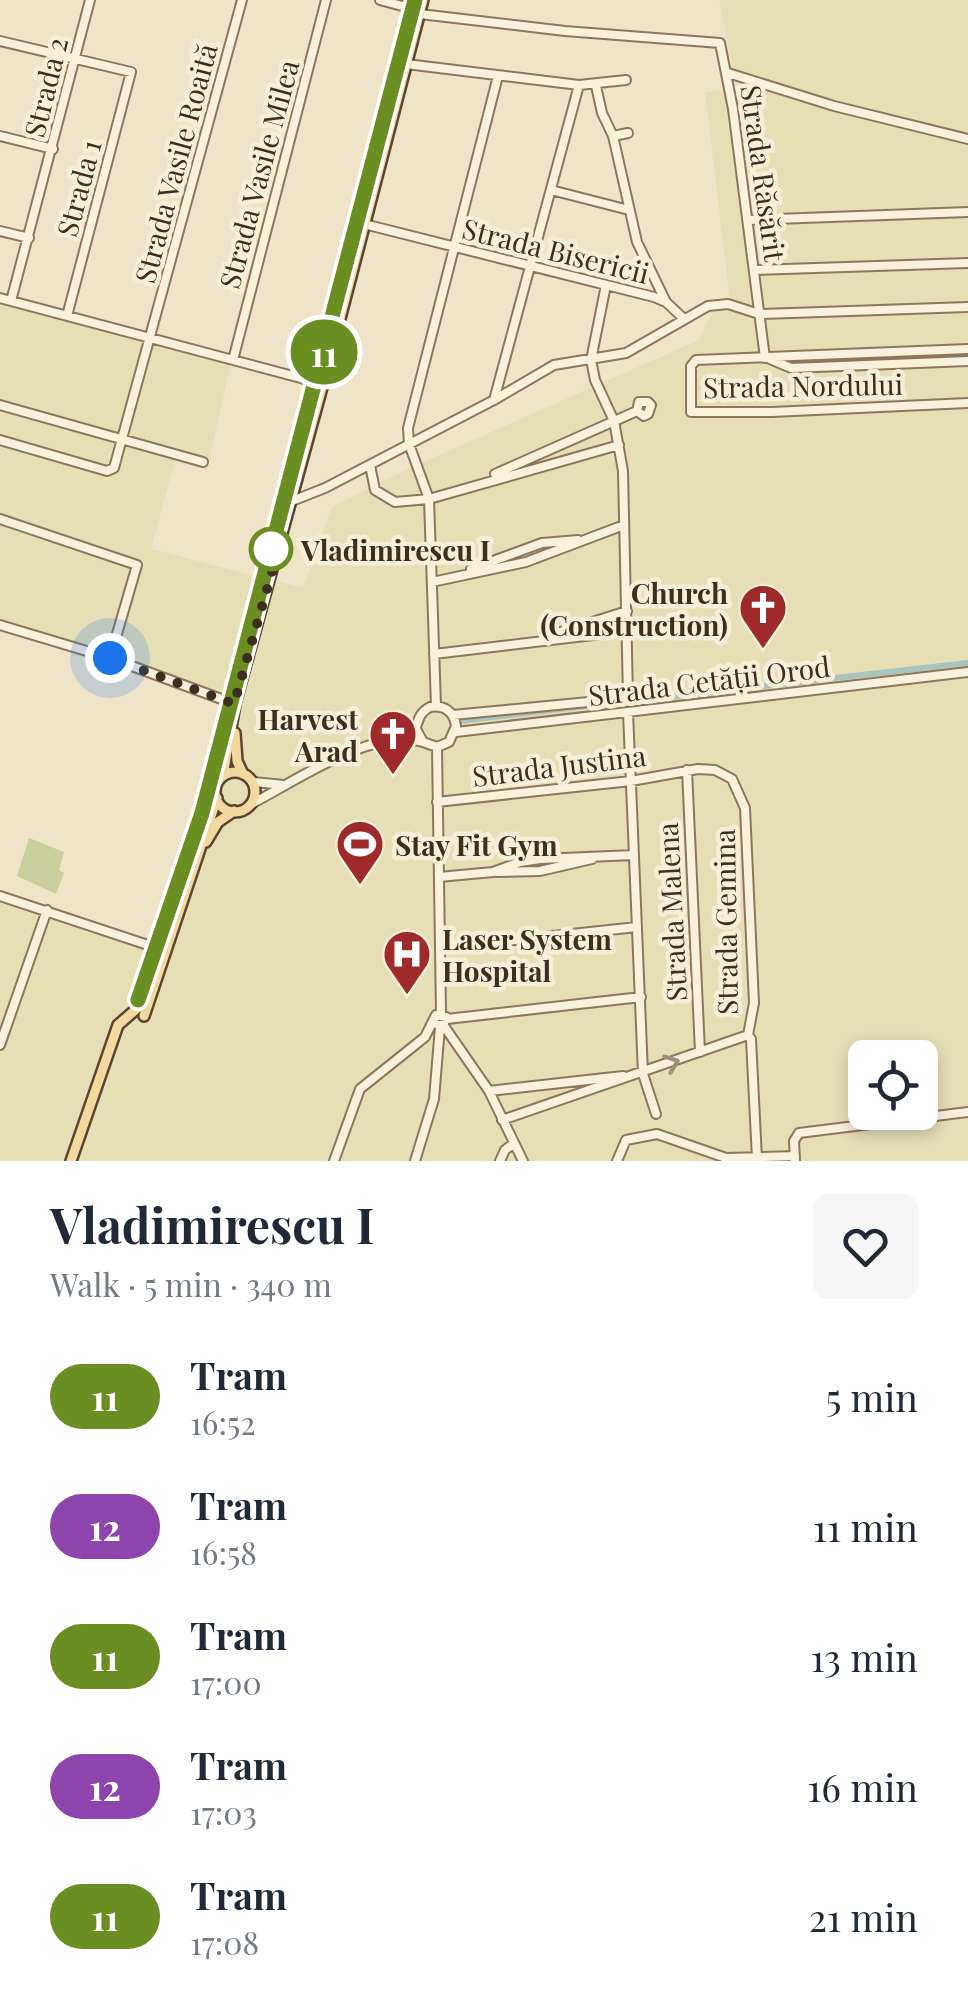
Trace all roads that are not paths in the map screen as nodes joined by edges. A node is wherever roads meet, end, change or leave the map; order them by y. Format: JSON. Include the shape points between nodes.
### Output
{"nodes":[{"id":1,"x":90,"y":0,"type":"edge"},
{"id":2,"x":241,"y":0,"type":"edge"},
{"id":3,"x":326,"y":0,"type":"edge"},
{"id":4,"x":380,"y":0,"type":"edge"},
{"id":5,"x":421,"y":8,"type":"edge"},
{"id":6,"x":0,"y":41,"type":"edge"},
{"id":7,"x":76,"y":58,"type":"junction"},
{"id":8,"x":406,"y":64,"type":"junction"},
{"id":9,"x":728,"y":72,"type":"junction"},
{"id":10,"x":498,"y":76,"type":"junction"},
{"id":11,"x":626,"y":80,"type":"dead end"},
{"id":12,"x":579,"y":85,"type":"junction"},
{"id":13,"x":596,"y":86,"type":"junction"},
{"id":14,"x":628,"y":133,"type":"dead end"},
{"id":15,"x":0,"y":136,"type":"edge"},
{"id":16,"x":613,"y":136,"type":"junction"},
{"id":17,"x":968,"y":139,"type":"edge"},
{"id":18,"x":53,"y":149,"type":"junction"},
{"id":19,"x":551,"y":190,"type":"junction"},
{"id":20,"x":629,"y":210,"type":"junction"},
{"id":21,"x":968,"y":212,"type":"edge"},
{"id":22,"x":748,"y":220,"type":"junction"},
{"id":23,"x":364,"y":224,"type":"junction"},
{"id":24,"x":0,"y":231,"type":"edge"},
{"id":25,"x":29,"y":238,"type":"junction"},
{"id":26,"x":454,"y":248,"type":"junction"},
{"id":27,"x":968,"y":263,"type":"edge"},
{"id":28,"x":530,"y":268,"type":"junction"},
{"id":29,"x":754,"y":270,"type":"junction"},
{"id":30,"x":606,"y":285,"type":"junction"},
{"id":31,"x":0,"y":298,"type":"edge"},
{"id":32,"x":12,"y":301,"type":"junction"},
{"id":33,"x":666,"y":302,"type":"junction"},
{"id":34,"x":968,"y":307,"type":"edge"},
{"id":35,"x":759,"y":314,"type":"junction"},
{"id":36,"x":67,"y":316,"type":"junction"},
{"id":37,"x":683,"y":318,"type":"junction"},
{"id":38,"x":152,"y":338,"type":"junction"},
{"id":39,"x":966,"y":349,"type":"edge"},
{"id":40,"x":768,"y":358,"type":"junction"},
{"id":41,"x":232,"y":360,"type":"junction"},
{"id":42,"x":591,"y":360,"type":"junction"},
{"id":43,"x":967,"y":361,"type":"edge"},
{"id":44,"x":323,"y":384,"type":"junction"},
{"id":45,"x":494,"y":400,"type":"junction"},
{"id":46,"x":968,"y":403,"type":"edge"},
{"id":47,"x":0,"y":405,"type":"edge"},
{"id":48,"x":637,"y":410,"type":"dead end"},
{"id":49,"x":614,"y":421,"type":"junction"},
{"id":50,"x":122,"y":438,"type":"junction"},
{"id":51,"x":0,"y":440,"type":"edge"},
{"id":52,"x":409,"y":444,"type":"junction"},
{"id":53,"x":619,"y":445,"type":"junction"},
{"id":54,"x":204,"y":462,"type":"dead end"},
{"id":55,"x":370,"y":465,"type":"junction"},
{"id":56,"x":478,"y":483,"type":"junction"},
{"id":57,"x":429,"y":499,"type":"junction"},
{"id":58,"x":292,"y":502,"type":"junction"},
{"id":59,"x":0,"y":519,"type":"edge"},
{"id":60,"x":624,"y":525,"type":"junction"},
{"id":61,"x":432,"y":582,"type":"junction"},
{"id":62,"x":627,"y":611,"type":"junction"},
{"id":63,"x":0,"y":625,"type":"edge"},
{"id":64,"x":627,"y":631,"type":"junction"},
{"id":65,"x":526,"y":642,"type":"junction"},
{"id":66,"x":434,"y":654,"type":"junction"},
{"id":67,"x":110,"y":658,"type":"junction"},
{"id":68,"x":968,"y":672,"type":"edge"},
{"id":69,"x":661,"y":694,"type":"dead end"},
{"id":70,"x":628,"y":698,"type":"junction"},
{"id":71,"x":236,"y":700,"type":"junction"},
{"id":72,"x":436,"y":706,"type":"junction"},
{"id":73,"x":628,"y":712,"type":"junction"},
{"id":74,"x":453,"y":715,"type":"junction"},
{"id":75,"x":416,"y":729,"type":"junction"},
{"id":76,"x":456,"y":732,"type":"junction"},
{"id":77,"x":409,"y":738,"type":"junction"},
{"id":78,"x":423,"y":742,"type":"junction"},
{"id":79,"x":437,"y":747,"type":"junction"},
{"id":80,"x":687,"y":770,"type":"junction"},
{"id":81,"x":244,"y":774,"type":"junction"},
{"id":82,"x":223,"y":776,"type":"junction"},
{"id":83,"x":631,"y":781,"type":"junction"},
{"id":84,"x":252,"y":782,"type":"junction"},
{"id":85,"x":284,"y":785,"type":"junction"},
{"id":86,"x":217,"y":798,"type":"junction"},
{"id":87,"x":437,"y":802,"type":"junction"},
{"id":88,"x":251,"y":804,"type":"junction"},
{"id":89,"x":234,"y":812,"type":"junction"},
{"id":90,"x":199,"y":853,"type":"junction"},
{"id":91,"x":634,"y":855,"type":"junction"},
{"id":92,"x":439,"y":876,"type":"junction"},
{"id":93,"x":0,"y":896,"type":"edge"},
{"id":94,"x":47,"y":910,"type":"junction"},
{"id":95,"x":637,"y":927,"type":"junction"},
{"id":96,"x":441,"y":948,"type":"junction"},
{"id":97,"x":166,"y":951,"type":"junction"},
{"id":98,"x":151,"y":996,"type":"junction"},
{"id":99,"x":641,"y":997,"type":"junction"},
{"id":100,"x":144,"y":1016,"type":"dead end"},
{"id":101,"x":441,"y":1021,"type":"junction"},
{"id":102,"x":748,"y":1035,"type":"junction"},
{"id":103,"x":0,"y":1045,"type":"edge"},
{"id":104,"x":700,"y":1052,"type":"junction"},
{"id":105,"x":643,"y":1074,"type":"junction"},
{"id":106,"x":489,"y":1091,"type":"junction"},
{"id":107,"x":968,"y":1112,"type":"edge"},
{"id":108,"x":656,"y":1114,"type":"dead end"},
{"id":109,"x":502,"y":1120,"type":"junction"},
{"id":110,"x":513,"y":1144,"type":"junction"},
{"id":111,"x":795,"y":1158,"type":"edge"},
{"id":112,"x":757,"y":1159,"type":"edge"},
{"id":113,"x":71,"y":1161,"type":"edge"},
{"id":114,"x":334,"y":1161,"type":"edge"},
{"id":115,"x":415,"y":1161,"type":"edge"},
{"id":116,"x":500,"y":1161,"type":"edge"},
{"id":117,"x":523,"y":1161,"type":"edge"},
{"id":118,"x":617,"y":1161,"type":"edge"}],
"edges":[{"from":1,"to":7,"type":"street","name":"Strada 2"},
{"from":2,"to":38,"type":"street","name":"Strada Vasile Roaită"},
{"from":3,"to":41,"type":"street","name":"Strada Vasile Milea"},
{"from":4,"to":5,"type":"street"},
{"from":5,"to":8,"type":"main road"},
{"from":5,"to":9,"type":"street","name":"Strada Răsărit","via":[[720,43]]},
{"from":6,"to":7,"type":"street"},
{"from":7,"to":18,"type":"street","name":"Strada 2"},
{"from":7,"to":36,"type":"street","name":"Strada 1","via":[[131,72]]},
{"from":8,"to":10,"type":"street"},
{"from":8,"to":23,"type":"main road"},
{"from":9,"to":17,"type":"street"},
{"from":9,"to":22,"type":"street","name":"Strada Răsărit"},
{"from":10,"to":12,"type":"street"},
{"from":10,"to":26,"type":"street"},
{"from":11,"to":13,"type":"street"},
{"from":12,"to":13,"type":"street"},
{"from":12,"to":19,"type":"street"},
{"from":13,"to":16,"type":"street"},
{"from":14,"to":16,"type":"street"},
{"from":15,"to":18,"type":"street"},
{"from":16,"to":20,"type":"street"},
{"from":18,"to":25,"type":"street","name":"Strada 2"},
{"from":19,"to":20,"type":"street"},
{"from":19,"to":28,"type":"street"},
{"from":20,"to":33,"type":"street","via":[[641,254]]},
{"from":21,"to":22,"type":"street"},
{"from":22,"to":29,"type":"street","name":"Strada Răsărit"},
{"from":23,"to":26,"type":"street","name":"Strada Bisericii"},
{"from":23,"to":44,"type":"main road"},
{"from":24,"to":25,"type":"street"},
{"from":25,"to":32,"type":"street","name":"Strada 2"},
{"from":26,"to":28,"type":"street","name":"Strada Bisericii"},
{"from":26,"to":52,"type":"street"},
{"from":27,"to":29,"type":"street"},
{"from":28,"to":30,"type":"street","name":"Strada Bisericii"},
{"from":28,"to":45,"type":"street"},
{"from":29,"to":35,"type":"street","name":"Strada Răsărit"},
{"from":30,"to":33,"type":"street","name":"Strada Bisericii"},
{"from":30,"to":42,"type":"street"},
{"from":31,"to":32,"type":"street"},
{"from":32,"to":36,"type":"street"},
{"from":33,"to":37,"type":"street","name":"Strada Bisericii"},
{"from":34,"to":35,"type":"street"},
{"from":35,"to":37,"type":"street","via":[[728,304]]},
{"from":35,"to":40,"type":"street","name":"Strada Răsărit"},
{"from":36,"to":38,"type":"street"},
{"from":37,"to":42,"type":"street","via":[[644,345]]},
{"from":38,"to":41,"type":"street"},
{"from":38,"to":50,"type":"street","name":"Strada Vasile Roaită"},
{"from":39,"to":40,"type":"street"},
{"from":39,"to":43,"type":"street"},
{"from":40,"to":43,"type":"street","via":[[784,368]]},
{"from":40,"to":46,"type":"street","name":"Strada Nordului","via":[[696,360],[690,366],[691,412]]},
{"from":41,"to":44,"type":"street"},
{"from":42,"to":45,"type":"street","via":[[554,364]]},
{"from":42,"to":49,"type":"street"},
{"from":44,"to":58,"type":"main road"},
{"from":45,"to":52,"type":"street"},
{"from":47,"to":50,"type":"street"},
{"from":48,"to":49,"type":"street"},
{"from":49,"to":53,"type":"street"},
{"from":49,"to":56,"type":"street"},
{"from":50,"to":51,"type":"street","via":[[114,468],[107,471]]},
{"from":50,"to":54,"type":"street"},
{"from":52,"to":55,"type":"street"},
{"from":52,"to":57,"type":"street"},
{"from":53,"to":56,"type":"street"},
{"from":53,"to":60,"type":"street"},
{"from":55,"to":57,"type":"street","via":[[376,490],[388,500]]},
{"from":55,"to":58,"type":"street"},
{"from":56,"to":57,"type":"street"},
{"from":57,"to":61,"type":"street"},
{"from":58,"to":71,"type":"main road"},
{"from":59,"to":67,"type":"street","via":[[136,565]]},
{"from":60,"to":61,"type":"street","via":[[526,562]]},
{"from":60,"to":62,"type":"street"},
{"from":61,"to":66,"type":"street"},
{"from":62,"to":64,"type":"street"},
{"from":62,"to":65,"type":"street"},
{"from":63,"to":67,"type":"street"},
{"from":64,"to":65,"type":"street"},
{"from":64,"to":70,"type":"street"},
{"from":65,"to":66,"type":"street"},
{"from":66,"to":72,"type":"street"},
{"from":67,"to":71,"type":"street"},
{"from":68,"to":73,"type":"street","name":"Strada Cetății Orod"},
{"from":69,"to":70,"type":"street"},
{"from":70,"to":74,"type":"street"},
{"from":71,"to":81,"type":"main road","via":[[234,743]]},
{"from":71,"to":82,"type":"main road"},
{"from":72,"to":74,"type":"street"},
{"from":72,"to":75,"type":"street","via":[[423,710]]},
{"from":73,"to":76,"type":"street","name":"Strada Cetății Orod"},
{"from":73,"to":83,"type":"street"},
{"from":74,"to":76,"type":"street"},
{"from":75,"to":77,"type":"street"},
{"from":75,"to":78,"type":"street"},
{"from":76,"to":79,"type":"street"},
{"from":77,"to":78,"type":"street"},
{"from":77,"to":85,"type":"street","via":[[378,742]]},
{"from":78,"to":79,"type":"street"},
{"from":79,"to":87,"type":"street"},
{"from":80,"to":83,"type":"street","name":"Strada Justina"},
{"from":80,"to":102,"type":"street","name":"Strada Gemina","via":[[723,773],[743,799],[754,1002]]},
{"from":80,"to":104,"type":"street","name":"Strada Malena"},
{"from":81,"to":82,"type":"main road"},
{"from":81,"to":84,"type":"main road"},
{"from":82,"to":86,"type":"main road"},
{"from":83,"to":87,"type":"street","name":"Strada Justina"},
{"from":83,"to":91,"type":"street"},
{"from":84,"to":85,"type":"street"},
{"from":84,"to":88,"type":"main road"},
{"from":85,"to":88,"type":"street"},
{"from":86,"to":89,"type":"main road"},
{"from":86,"to":90,"type":"main road"},
{"from":87,"to":92,"type":"street"},
{"from":88,"to":89,"type":"main road"},
{"from":89,"to":90,"type":"main road","via":[[218,822]]},
{"from":90,"to":97,"type":"main road"},
{"from":91,"to":92,"type":"street","via":[[540,859],[493,872]]},
{"from":91,"to":95,"type":"street"},
{"from":92,"to":96,"type":"street"},
{"from":93,"to":94,"type":"street"},
{"from":94,"to":97,"type":"street"},
{"from":94,"to":103,"type":"street"},
{"from":95,"to":96,"type":"street"},
{"from":95,"to":99,"type":"street"},
{"from":96,"to":101,"type":"street"},
{"from":97,"to":98,"type":"main road"},
{"from":98,"to":100,"type":"main road"},
{"from":98,"to":113,"type":"main road","via":[[118,1025]]},
{"from":99,"to":101,"type":"street"},
{"from":99,"to":105,"type":"street"},
{"from":101,"to":106,"type":"street"},
{"from":101,"to":114,"type":"street","via":[[360,1089]]},
{"from":101,"to":115,"type":"street","via":[[434,1099]]},
{"from":102,"to":104,"type":"street","name":"Strada Gemina"},
{"from":102,"to":112,"type":"street"},
{"from":105,"to":104,"type":"street","name":"Strada Gemina","one_way":true},
{"from":105,"to":106,"type":"street"},
{"from":105,"to":108,"type":"street"},
{"from":105,"to":109,"type":"street","name":"Strada Gemina"},
{"from":106,"to":109,"type":"street"},
{"from":107,"to":111,"type":"street","via":[[799,1133]]},
{"from":109,"to":110,"type":"street"},
{"from":110,"to":116,"type":"street"},
{"from":110,"to":117,"type":"street"},
{"from":111,"to":112,"type":"street"},
{"from":112,"to":118,"type":"street","via":[[722,1157],[652,1134],[626,1140]]}]}
